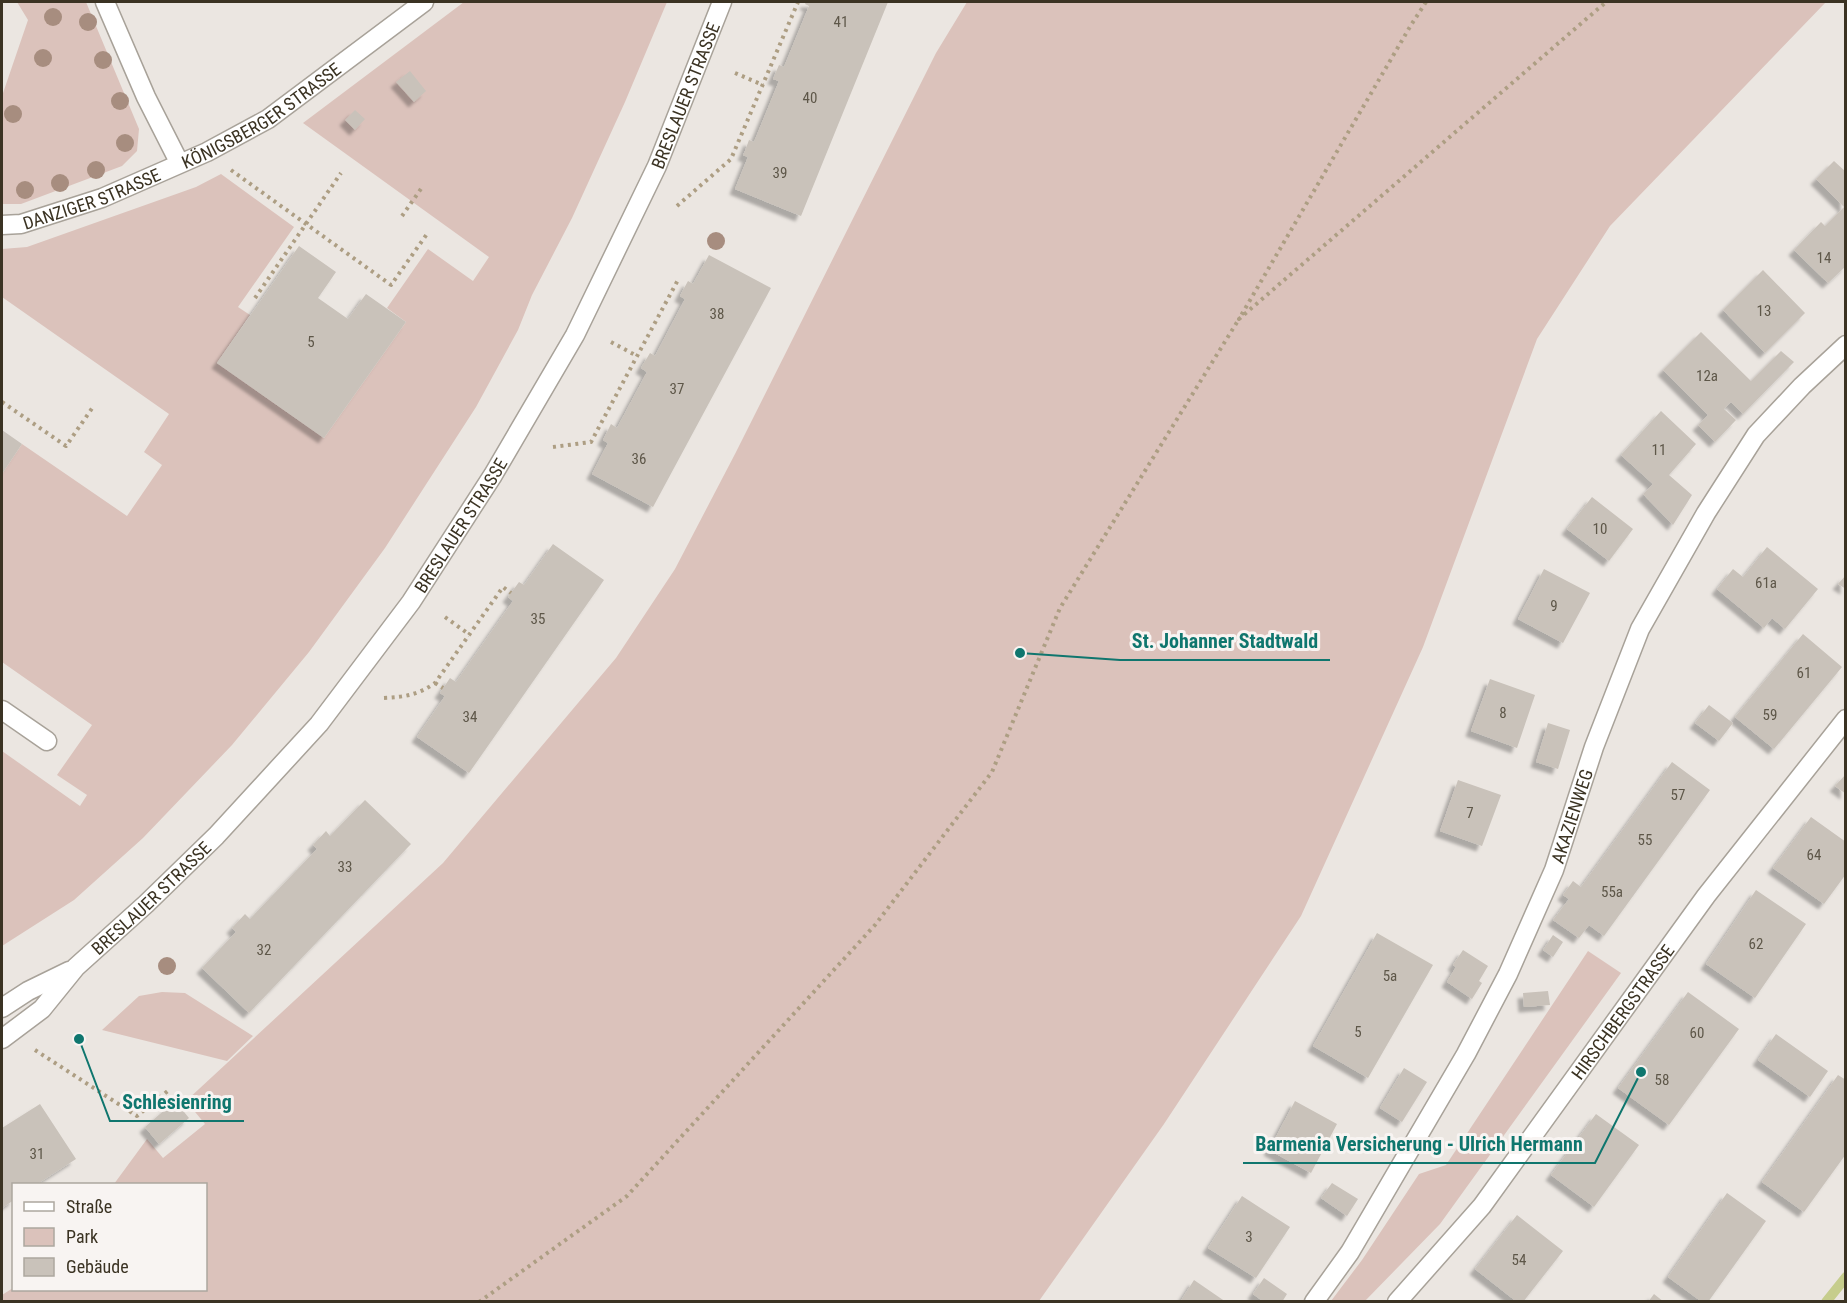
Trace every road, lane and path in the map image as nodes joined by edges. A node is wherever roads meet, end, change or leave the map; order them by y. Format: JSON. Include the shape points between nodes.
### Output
{"nodes":[{"id":1,"x":105,"y":2,"type":"edge"},
{"id":2,"x":424,"y":2,"type":"edge"},
{"id":3,"x":722,"y":2,"type":"edge"},
{"id":4,"x":798,"y":2,"type":"edge"},
{"id":5,"x":1426,"y":2,"type":"edge"},
{"id":6,"x":1606,"y":2,"type":"edge"},
{"id":7,"x":735,"y":73,"type":"dead end"},
{"id":8,"x":763,"y":85,"type":"junction"},
{"id":9,"x":207,"y":152,"type":"junction"},
{"id":10,"x":179,"y":162,"type":"junction"},
{"id":11,"x":341,"y":173,"type":"dead end"},
{"id":12,"x":423,"y":186,"type":"dead end"},
{"id":13,"x":677,"y":206,"type":"dead end"},
{"id":14,"x":402,"y":216,"type":"dead end"},
{"id":15,"x":2,"y":225,"type":"edge"},
{"id":16,"x":305,"y":225,"type":"junction"},
{"id":17,"x":427,"y":234,"type":"dead end"},
{"id":18,"x":679,"y":278,"type":"dead end"},
{"id":19,"x":255,"y":298,"type":"dead end"},
{"id":20,"x":1239,"y":319,"type":"junction"},
{"id":21,"x":611,"y":342,"type":"dead end"},
{"id":22,"x":1845,"y":345,"type":"edge"},
{"id":23,"x":637,"y":356,"type":"junction"},
{"id":24,"x":2,"y":402,"type":"edge"},
{"id":25,"x":93,"y":407,"type":"dead end"},
{"id":26,"x":553,"y":447,"type":"dead end"},
{"id":27,"x":511,"y":593,"type":"dead end"},
{"id":28,"x":445,"y":617,"type":"dead end"},
{"id":29,"x":470,"y":634,"type":"junction"},
{"id":30,"x":435,"y":683,"type":"junction"},
{"id":31,"x":443,"y":688,"type":"dead end"},
{"id":32,"x":384,"y":698,"type":"dead end"},
{"id":33,"x":2,"y":710,"type":"edge"},
{"id":34,"x":1845,"y":719,"type":"edge"},
{"id":35,"x":47,"y":741,"type":"dead end"},
{"id":36,"x":75,"y":968,"type":"junction"},
{"id":37,"x":2,"y":1008,"type":"edge"},
{"id":38,"x":2,"y":1039,"type":"edge"},
{"id":39,"x":35,"y":1050,"type":"dead end"},
{"id":40,"x":170,"y":1090,"type":"dead end"},
{"id":41,"x":479,"y":1302,"type":"edge"},
{"id":42,"x":1314,"y":1302,"type":"edge"},
{"id":43,"x":1396,"y":1302,"type":"edge"}],
"edges":[{"from":1,"to":10,"type":"street","name":"KÖNIGSBERGER STRASSE"},
{"from":2,"to":9,"type":"street","name":"KÖNIGSBERGER STRASSE","via":[[268,119]]},
{"from":3,"to":36,"type":"street","name":"BRESLAUER STRASSE","via":[[657,166],[575,335],[411,602],[319,724],[216,836]]},
{"from":4,"to":8,"type":"path"},
{"from":5,"to":20,"type":"path"},
{"from":6,"to":20,"type":"path"},
{"from":7,"to":8,"type":"path"},
{"from":8,"to":13,"type":"path","via":[[731,159]]},
{"from":9,"to":10,"type":"street","name":"KÖNIGSBERGER STRASSE"},
{"from":9,"to":16,"type":"path"},
{"from":10,"to":15,"type":"street","name":"DANZIGER STRASSE","via":[[102,198],[21,224]]},
{"from":11,"to":16,"type":"path"},
{"from":12,"to":14,"type":"path"},
{"from":16,"to":17,"type":"path","via":[[391,285]]},
{"from":16,"to":19,"type":"path"},
{"from":18,"to":23,"type":"path"},
{"from":20,"to":41,"type":"path","via":[[1060,608],[992,772],[875,925],[627,1196]]},
{"from":21,"to":23,"type":"path"},
{"from":22,"to":42,"type":"street","name":"AKAZIENWEG","via":[[1756,435],[1640,629],[1594,747],[1554,870],[1508,974],[1466,1054],[1350,1252]]},
{"from":23,"to":26,"type":"path","via":[[591,442]]},
{"from":24,"to":25,"type":"path","via":[[66,446]]},
{"from":27,"to":29,"type":"path","via":[[503,587]]},
{"from":28,"to":29,"type":"path"},
{"from":29,"to":30,"type":"path"},
{"from":30,"to":31,"type":"path"},
{"from":30,"to":32,"type":"path","via":[[407,697]]},
{"from":33,"to":35,"type":"street"},
{"from":34,"to":43,"type":"street","name":"HIRSCHBERGSTRASSE","via":[[1706,896],[1482,1206]]},
{"from":36,"to":37,"type":"street","name":"BRESLAUER STRASSE"},
{"from":36,"to":38,"type":"street","name":"BRESLAUER STRASSE","via":[[42,1009]]},
{"from":39,"to":40,"type":"path","via":[[137,1116]]}]}
